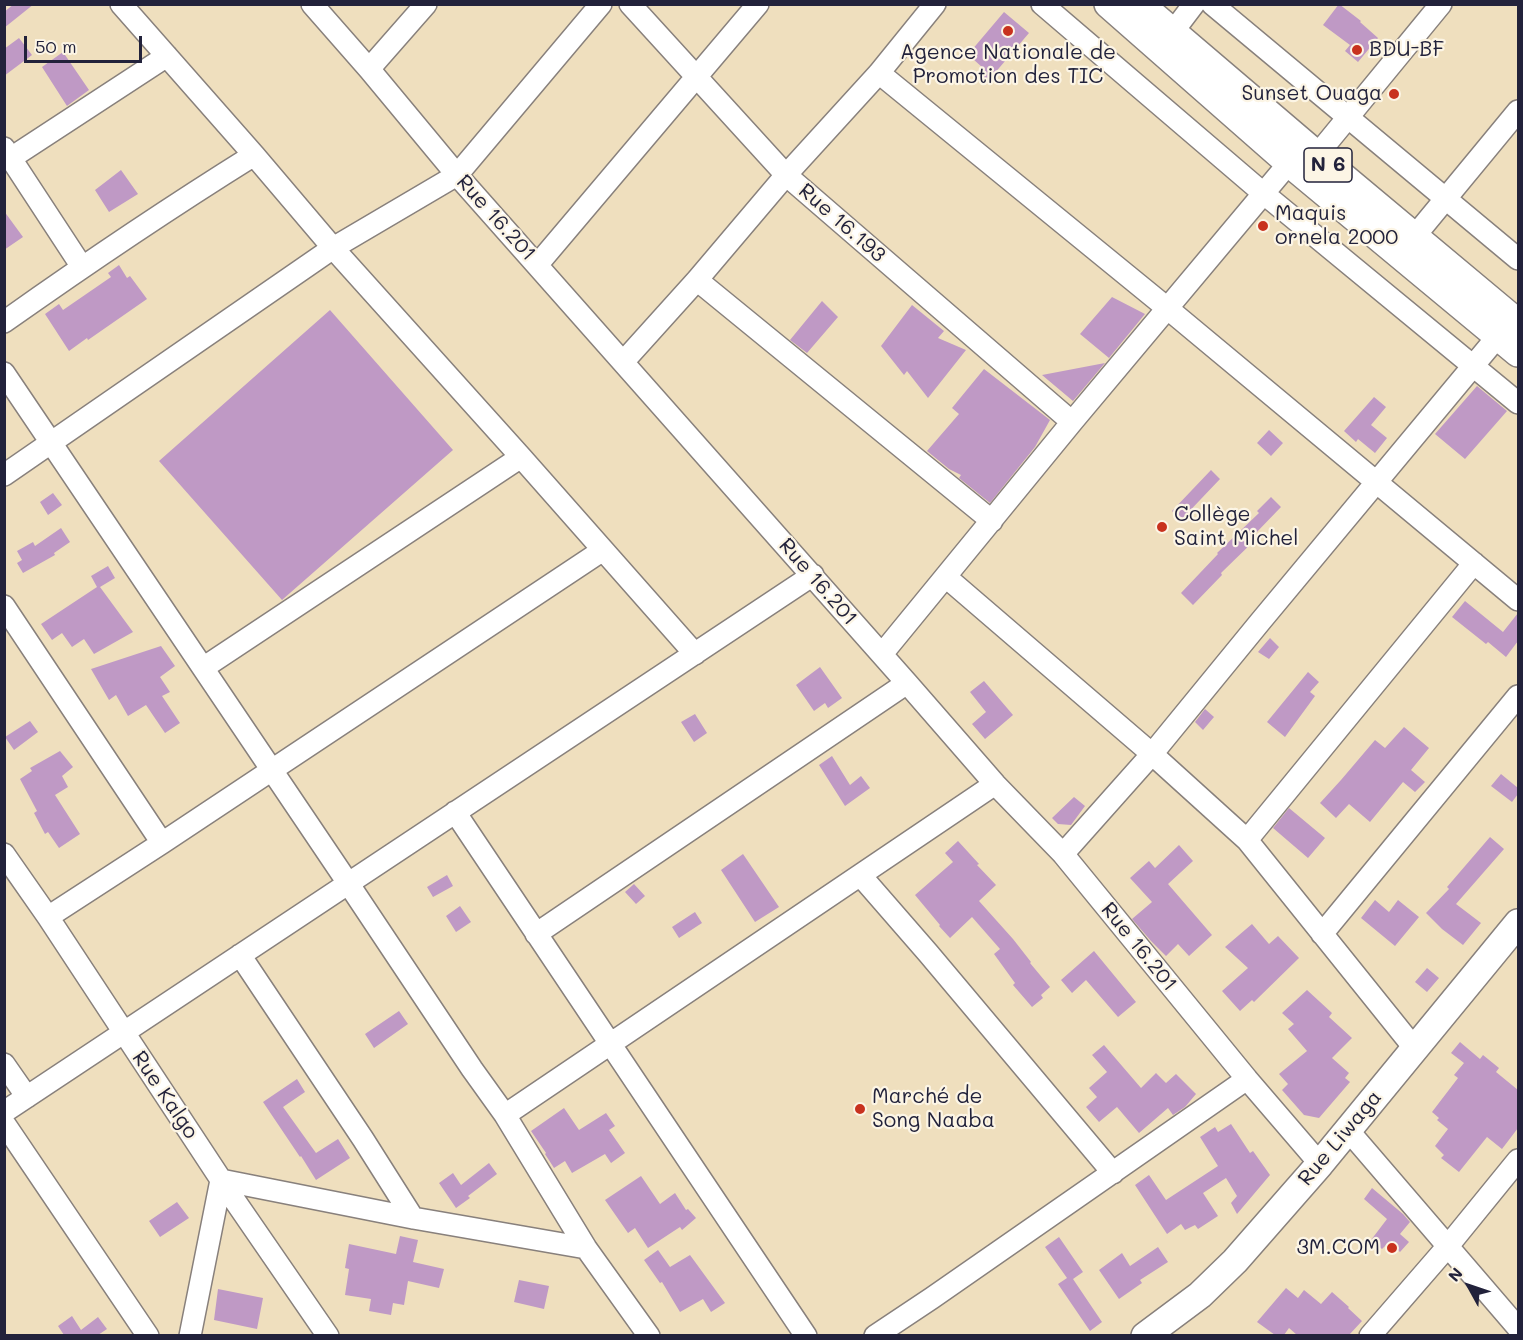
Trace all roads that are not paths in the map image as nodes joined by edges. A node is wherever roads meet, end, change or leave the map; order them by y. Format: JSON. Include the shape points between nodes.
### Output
{"nodes":[{"id":1,"x":121,"y":4,"type":"edge"},
{"id":2,"x":312,"y":4,"type":"edge"},
{"id":3,"x":426,"y":4,"type":"edge"},
{"id":4,"x":601,"y":4,"type":"edge"},
{"id":5,"x":630,"y":4,"type":"edge"},
{"id":6,"x":758,"y":4,"type":"edge"},
{"id":7,"x":935,"y":4,"type":"edge"},
{"id":8,"x":1042,"y":4,"type":"edge"},
{"id":9,"x":1108,"y":4,"type":"edge"},
{"id":10,"x":1140,"y":4,"type":"edge"},
{"id":11,"x":1194,"y":4,"type":"edge"},
{"id":12,"x":1212,"y":4,"type":"edge"},
{"id":13,"x":1441,"y":4,"type":"edge"},
{"id":14,"x":1172,"y":33,"type":"junction"},
{"id":15,"x":167,"y":56,"type":"junction"},
{"id":16,"x":369,"y":69,"type":"junction"},
{"id":17,"x":879,"y":74,"type":"junction"},
{"id":18,"x":696,"y":77,"type":"junction"},
{"id":19,"x":1518,"y":111,"type":"edge"},
{"id":20,"x":1348,"y":117,"type":"junction"},
{"id":21,"x":8,"y":153,"type":"edge"},
{"id":22,"x":254,"y":154,"type":"junction"},
{"id":23,"x":1317,"y":155,"type":"junction"},
{"id":24,"x":1289,"y":163,"type":"junction"},
{"id":25,"x":458,"y":175,"type":"junction"},
{"id":26,"x":786,"y":175,"type":"junction"},
{"id":27,"x":1263,"y":193,"type":"junction"},
{"id":28,"x":1445,"y":198,"type":"junction"},
{"id":29,"x":1414,"y":237,"type":"junction"},
{"id":30,"x":333,"y":248,"type":"junction"},
{"id":31,"x":1518,"y":259,"type":"edge"},
{"id":32,"x":538,"y":264,"type":"junction"},
{"id":33,"x":82,"y":267,"type":"junction"},
{"id":34,"x":697,"y":280,"type":"junction"},
{"id":35,"x":1167,"y":308,"type":"junction"},
{"id":36,"x":4,"y":322,"type":"edge"},
{"id":37,"x":1508,"y":329,"type":"edge"},
{"id":38,"x":1518,"y":353,"type":"edge"},
{"id":39,"x":624,"y":361,"type":"junction"},
{"id":40,"x":1473,"y":366,"type":"junction"},
{"id":41,"x":4,"y":373,"type":"edge"},
{"id":42,"x":1518,"y":403,"type":"edge"},
{"id":43,"x":1072,"y":422,"type":"junction"},
{"id":44,"x":52,"y":443,"type":"junction"},
{"id":45,"x":521,"y":457,"type":"junction"},
{"id":46,"x":4,"y":475,"type":"edge"},
{"id":47,"x":1376,"y":482,"type":"junction"},
{"id":48,"x":992,"y":521,"type":"junction"},
{"id":49,"x":603,"y":550,"type":"junction"},
{"id":50,"x":1474,"y":563,"type":"junction"},
{"id":51,"x":813,"y":575,"type":"junction"},
{"id":52,"x":945,"y":577,"type":"junction"},
{"id":53,"x":1518,"y":600,"type":"edge"},
{"id":54,"x":4,"y":606,"type":"edge"},
{"id":55,"x":695,"y":654,"type":"junction"},
{"id":56,"x":882,"y":654,"type":"junction"},
{"id":57,"x":203,"y":668,"type":"junction"},
{"id":58,"x":908,"y":682,"type":"junction"},
{"id":59,"x":1518,"y":696,"type":"edge"},
{"id":60,"x":1152,"y":754,"type":"junction"},
{"id":61,"x":272,"y":770,"type":"junction"},
{"id":62,"x":995,"y":784,"type":"junction"},
{"id":63,"x":455,"y":812,"type":"junction"},
{"id":64,"x":1247,"y":840,"type":"junction"},
{"id":65,"x":162,"y":843,"type":"junction"},
{"id":66,"x":4,"y":854,"type":"edge"},
{"id":67,"x":1063,"y":854,"type":"junction"},
{"id":68,"x":861,"y":876,"type":"junction"},
{"id":69,"x":348,"y":883,"type":"junction"},
{"id":70,"x":48,"y":916,"type":"junction"},
{"id":71,"x":1518,"y":923,"type":"edge"},
{"id":72,"x":536,"y":934,"type":"junction"},
{"id":73,"x":1322,"y":934,"type":"junction"},
{"id":74,"x":240,"y":955,"type":"junction"},
{"id":75,"x":123,"y":1032,"type":"junction"},
{"id":76,"x":611,"y":1044,"type":"junction"},
{"id":77,"x":1416,"y":1049,"type":"junction"},
{"id":78,"x":4,"y":1064,"type":"edge"},
{"id":79,"x":1246,"y":1079,"type":"junction"},
{"id":80,"x":27,"y":1097,"type":"junction"},
{"id":81,"x":4,"y":1112,"type":"edge"},
{"id":82,"x":505,"y":1115,"type":"junction"},
{"id":83,"x":4,"y":1123,"type":"edge"},
{"id":84,"x":1347,"y":1129,"type":"junction"},
{"id":85,"x":1518,"y":1160,"type":"edge"},
{"id":86,"x":1320,"y":1164,"type":"junction"},
{"id":87,"x":1113,"y":1173,"type":"junction"},
{"id":88,"x":221,"y":1180,"type":"junction"},
{"id":89,"x":413,"y":1218,"type":"junction"},
{"id":90,"x":1448,"y":1246,"type":"junction"},
{"id":91,"x":586,"y":1248,"type":"junction"},
{"id":92,"x":1518,"y":1328,"type":"edge"},
{"id":93,"x":148,"y":1335,"type":"edge"},
{"id":94,"x":190,"y":1335,"type":"edge"},
{"id":95,"x":328,"y":1335,"type":"edge"},
{"id":96,"x":650,"y":1335,"type":"edge"},
{"id":97,"x":806,"y":1335,"type":"edge"},
{"id":98,"x":875,"y":1335,"type":"edge"},
{"id":99,"x":1145,"y":1335,"type":"edge"},
{"id":100,"x":1370,"y":1335,"type":"edge"}],
"edges":[{"from":1,"to":15,"type":"street"},
{"from":2,"to":16,"type":"street","name":"Rue 16.201"},
{"from":3,"to":16,"type":"street"},
{"from":4,"to":25,"type":"street"},
{"from":5,"to":18,"type":"street","name":"Rue 16.193"},
{"from":6,"to":18,"type":"street"},
{"from":7,"to":17,"type":"street"},
{"from":8,"to":27,"type":"street"},
{"from":9,"to":24,"type":"main road","number":"N 6"},
{"from":10,"to":14,"type":"main road","number":"N 6"},
{"from":11,"to":14,"type":"street"},
{"from":12,"to":20,"type":"street"},
{"from":13,"to":20,"type":"street"},
{"from":14,"to":23,"type":"main road","number":"N 6"},
{"from":15,"to":21,"type":"street"},
{"from":15,"to":22,"type":"street"},
{"from":16,"to":25,"type":"street","name":"Rue 16.201"},
{"from":17,"to":26,"type":"street"},
{"from":17,"to":35,"type":"street"},
{"from":18,"to":26,"type":"street","name":"Rue 16.193"},
{"from":18,"to":32,"type":"street"},
{"from":19,"to":28,"type":"street"},
{"from":20,"to":23,"type":"street"},
{"from":20,"to":28,"type":"street"},
{"from":21,"to":33,"type":"street"},
{"from":22,"to":30,"type":"street"},
{"from":22,"to":33,"type":"street"},
{"from":23,"to":29,"type":"main road","number":"N 6"},
{"from":24,"to":27,"type":"street"},
{"from":24,"to":37,"type":"main road","number":"N 6"},
{"from":25,"to":30,"type":"street"},
{"from":25,"to":32,"type":"street","name":"Rue 16.201"},
{"from":26,"to":34,"type":"street"},
{"from":26,"to":43,"type":"street","name":"Rue 16.193"},
{"from":27,"to":35,"type":"street"},
{"from":27,"to":40,"type":"street"},
{"from":28,"to":29,"type":"street"},
{"from":28,"to":31,"type":"street"},
{"from":29,"to":37,"type":"main road","number":"N 6"},
{"from":30,"to":44,"type":"street"},
{"from":30,"to":45,"type":"street"},
{"from":32,"to":39,"type":"street","name":"Rue 16.201"},
{"from":33,"to":36,"type":"street"},
{"from":34,"to":39,"type":"street"},
{"from":34,"to":48,"type":"street"},
{"from":35,"to":43,"type":"street"},
{"from":35,"to":47,"type":"street"},
{"from":37,"to":38,"type":"main road","number":"N 6"},
{"from":37,"to":40,"type":"street"},
{"from":39,"to":51,"type":"street","name":"Rue 16.201"},
{"from":40,"to":42,"type":"street"},
{"from":40,"to":47,"type":"street"},
{"from":41,"to":44,"type":"street"},
{"from":43,"to":48,"type":"street"},
{"from":44,"to":46,"type":"street"},
{"from":44,"to":57,"type":"street"},
{"from":45,"to":49,"type":"street"},
{"from":45,"to":57,"type":"street"},
{"from":47,"to":50,"type":"street"},
{"from":47,"to":60,"type":"street"},
{"from":48,"to":52,"type":"street"},
{"from":49,"to":55,"type":"street"},
{"from":49,"to":61,"type":"street"},
{"from":50,"to":53,"type":"street"},
{"from":50,"to":64,"type":"street"},
{"from":51,"to":55,"type":"street"},
{"from":51,"to":56,"type":"street","name":"Rue 16.201"},
{"from":52,"to":56,"type":"street"},
{"from":52,"to":60,"type":"street"},
{"from":54,"to":65,"type":"street"},
{"from":55,"to":63,"type":"street"},
{"from":56,"to":58,"type":"street","name":"Rue 16.201"},
{"from":57,"to":61,"type":"street"},
{"from":58,"to":62,"type":"street","name":"Rue 16.201"},
{"from":58,"to":72,"type":"street"},
{"from":59,"to":73,"type":"street"},
{"from":60,"to":64,"type":"street"},
{"from":60,"to":67,"type":"street"},
{"from":61,"to":65,"type":"street"},
{"from":61,"to":69,"type":"street"},
{"from":62,"to":67,"type":"street","name":"Rue 16.201"},
{"from":62,"to":68,"type":"street"},
{"from":63,"to":69,"type":"street"},
{"from":63,"to":72,"type":"street"},
{"from":64,"to":73,"type":"street"},
{"from":65,"to":70,"type":"street"},
{"from":66,"to":70,"type":"street","name":"Rue Kalgo"},
{"from":67,"to":79,"type":"street","name":"Rue 16.201"},
{"from":68,"to":76,"type":"street"},
{"from":68,"to":87,"type":"street"},
{"from":69,"to":74,"type":"street"},
{"from":69,"to":82,"type":"street"},
{"from":70,"to":75,"type":"street","name":"Rue Kalgo"},
{"from":71,"to":77,"type":"main road","name":"Rue Liwaga"},
{"from":72,"to":76,"type":"street"},
{"from":73,"to":77,"type":"street"},
{"from":74,"to":75,"type":"street"},
{"from":74,"to":89,"type":"street"},
{"from":75,"to":80,"type":"street"},
{"from":75,"to":88,"type":"street","name":"Rue Kalgo"},
{"from":76,"to":82,"type":"street"},
{"from":76,"to":97,"type":"street"},
{"from":77,"to":84,"type":"main road","name":"Rue Liwaga"},
{"from":78,"to":80,"type":"street"},
{"from":79,"to":86,"type":"street","name":"Rue 16.201"},
{"from":79,"to":87,"type":"street"},
{"from":80,"to":81,"type":"street"},
{"from":82,"to":91,"type":"street"},
{"from":83,"to":93,"type":"street"},
{"from":84,"to":86,"type":"main road","name":"Rue Liwaga"},
{"from":84,"to":90,"type":"street"},
{"from":85,"to":90,"type":"street"},
{"from":86,"to":99,"type":"main road","name":"Rue Liwaga","via":[[1215,1281]]},
{"from":87,"to":98,"type":"street"},
{"from":88,"to":89,"type":"street"},
{"from":88,"to":94,"type":"street"},
{"from":88,"to":95,"type":"street","name":"Rue Kalgo"},
{"from":89,"to":91,"type":"street"},
{"from":90,"to":92,"type":"street"},
{"from":90,"to":100,"type":"street"},
{"from":91,"to":96,"type":"street"}]}
